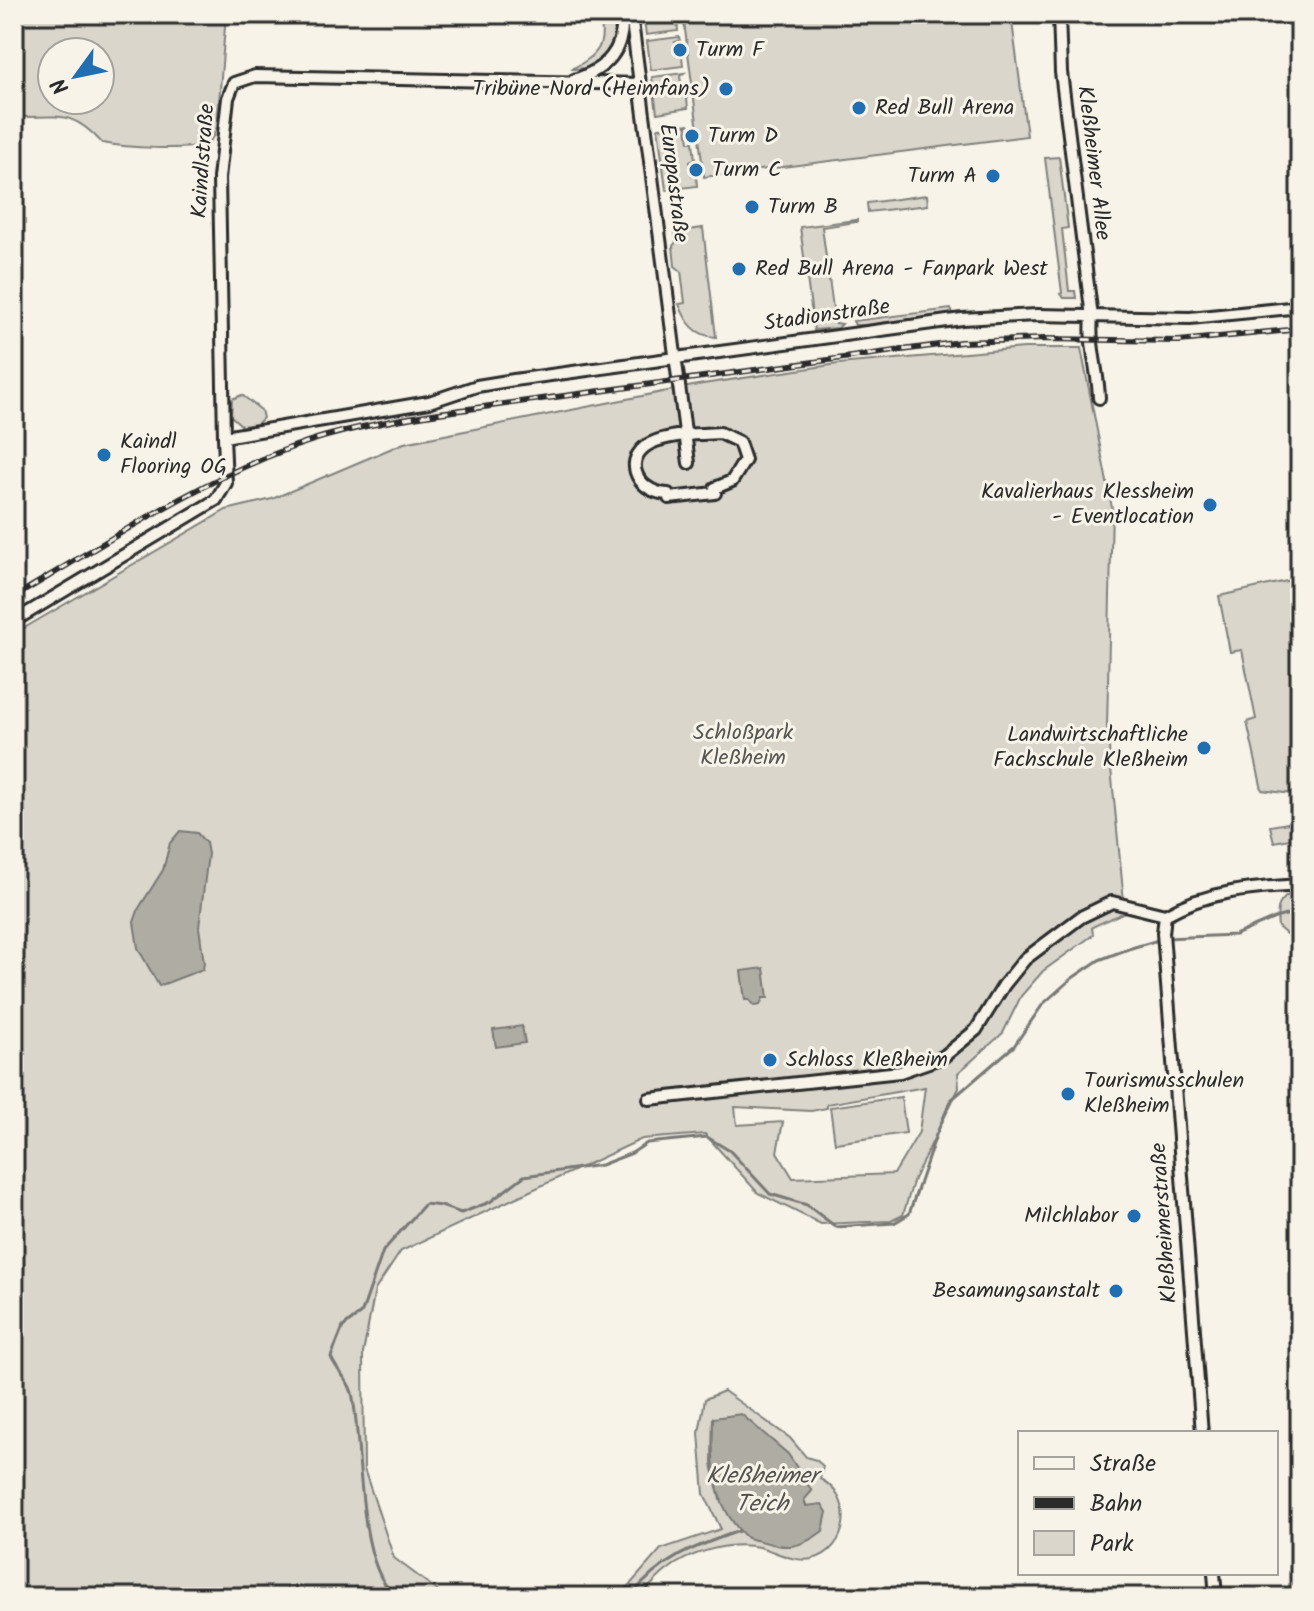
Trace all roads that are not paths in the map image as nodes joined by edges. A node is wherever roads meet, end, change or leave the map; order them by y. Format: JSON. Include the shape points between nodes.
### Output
{"nodes":[{"id":1,"x":622,"y":14,"type":"edge"},
{"id":2,"x":631,"y":14,"type":"edge"},
{"id":3,"x":1059,"y":14,"type":"edge"},
{"id":4,"x":570,"y":81,"type":"junction"},
{"id":5,"x":641,"y":84,"type":"junction"},
{"id":6,"x":1300,"y":307,"type":"edge"},
{"id":7,"x":1092,"y":317,"type":"junction"},
{"id":8,"x":675,"y":357,"type":"junction"},
{"id":9,"x":1099,"y":398,"type":"dead end"},
{"id":10,"x":686,"y":436,"type":"junction"},
{"id":11,"x":224,"y":437,"type":"junction"},
{"id":12,"x":689,"y":463,"type":"dead end"},
{"id":13,"x":14,"y":621,"type":"edge"},
{"id":14,"x":1300,"y":885,"type":"edge"},
{"id":15,"x":1165,"y":915,"type":"junction"},
{"id":16,"x":649,"y":1099,"type":"dead end"},
{"id":17,"x":1202,"y":1431,"type":"edge"},
{"id":18,"x":1214,"y":1575,"type":"edge"},
{"id":19,"x":1216,"y":1597,"type":"edge"}],
"edges":[{"from":1,"to":4,"type":"street","name":"Kaindlstraße","via":[[616,51],[596,71]]},
{"from":2,"to":5,"type":"street","name":"Europastraße"},
{"from":3,"to":7,"type":"street","name":"Kleßheimer Allee","via":[[1061,72]]},
{"from":4,"to":5,"type":"street","name":"Kaindlstraße"},
{"from":4,"to":11,"type":"street","name":"Kaindlstraße","via":[[255,76],[234,83],[219,178]]},
{"from":5,"to":8,"type":"street","name":"Europastraße"},
{"from":6,"to":7,"type":"street","name":"Stadionstraße","via":[[1190,318]]},
{"from":7,"to":8,"type":"street","name":"Stadionstraße","via":[[949,320]]},
{"from":7,"to":9,"type":"street","name":"Kleßheimer Allee","via":[[1089,341]]},
{"from":8,"to":10,"type":"street"},
{"from":8,"to":11,"type":"street","via":[[477,386],[429,402]]},
{"from":10,"to":10,"type":"street","via":[[656,441],[641,453],[635,465],[641,484],[669,498],[715,493],[738,474],[745,460],[739,442],[720,433]]},
{"from":10,"to":12,"type":"street"},
{"from":11,"to":13,"type":"street","name":"Kaindlstraße","via":[[226,483],[216,500]]},
{"from":14,"to":15,"type":"street","via":[[1212,896]]},
{"from":15,"to":16,"type":"street","via":[[1112,902],[1081,917],[1025,959],[976,1030],[921,1067]]},
{"from":15,"to":17,"type":"street","name":"Kleßheimerstraße"},
{"from":18,"to":19,"type":"street"}]}
